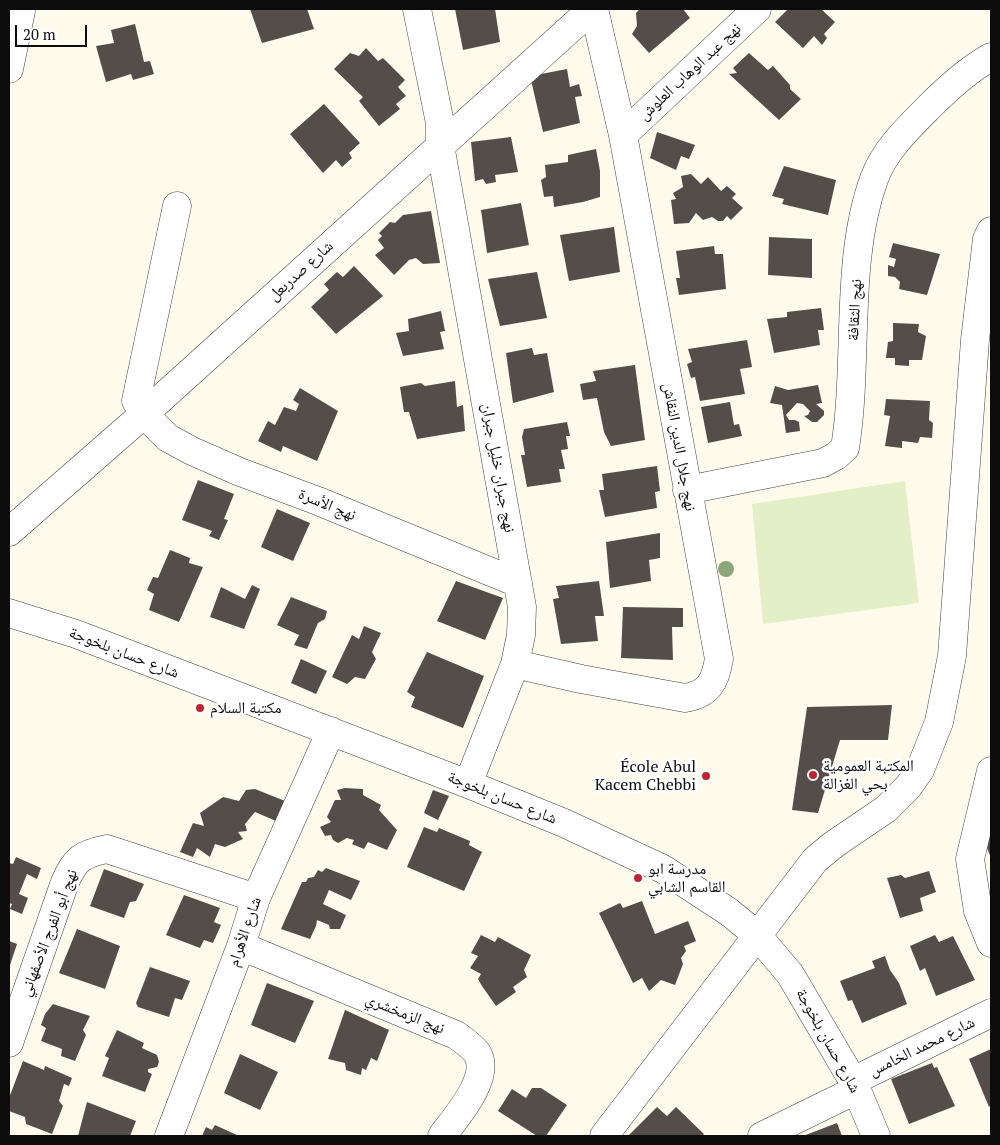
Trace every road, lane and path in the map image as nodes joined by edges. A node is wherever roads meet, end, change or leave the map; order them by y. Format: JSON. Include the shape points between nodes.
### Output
{"nodes":[{"id":1,"x":417,"y":9,"type":"edge"},
{"id":2,"x":570,"y":9,"type":"edge"},
{"id":3,"x":593,"y":9,"type":"edge"},
{"id":4,"x":757,"y":9,"type":"edge"},
{"id":5,"x":20,"y":11,"type":"edge"},
{"id":6,"x":991,"y":57,"type":"edge"},
{"id":7,"x":9,"y":68,"type":"edge"},
{"id":8,"x":440,"y":134,"type":"junction"},
{"id":9,"x":623,"y":135,"type":"junction"},
{"id":10,"x":177,"y":206,"type":"dead end"},
{"id":11,"x":991,"y":231,"type":"edge"},
{"id":12,"x":140,"y":408,"type":"junction"},
{"id":13,"x":687,"y":490,"type":"junction"},
{"id":14,"x":9,"y":514,"type":"edge"},
{"id":15,"x":9,"y":532,"type":"edge"},
{"id":16,"x":518,"y":583,"type":"junction"},
{"id":17,"x":9,"y":613,"type":"edge"},
{"id":18,"x":516,"y":664,"type":"junction"},
{"id":19,"x":331,"y":731,"type":"junction"},
{"id":20,"x":991,"y":771,"type":"edge"},
{"id":21,"x":468,"y":784,"type":"junction"},
{"id":22,"x":256,"y":898,"type":"junction"},
{"id":23,"x":757,"y":935,"type":"junction"},
{"id":24,"x":991,"y":943,"type":"edge"},
{"id":25,"x":241,"y":946,"type":"junction"},
{"id":26,"x":991,"y":1013,"type":"edge"},
{"id":27,"x":9,"y":1043,"type":"edge"},
{"id":28,"x":854,"y":1085,"type":"junction"},
{"id":29,"x":169,"y":1136,"type":"edge"},
{"id":30,"x":442,"y":1136,"type":"edge"},
{"id":31,"x":604,"y":1136,"type":"edge"},
{"id":32,"x":762,"y":1136,"type":"edge"},
{"id":33,"x":876,"y":1136,"type":"edge"}],
"edges":[{"from":1,"to":8,"type":"street","name":"نهج جبران خليل جبران"},
{"from":2,"to":8,"type":"street","name":"شارع صدربعل"},
{"from":3,"to":8,"type":"street","name":"شارع صدربعل"},
{"from":3,"to":9,"type":"street","name":"نهج جلال الدين النقاش"},
{"from":4,"to":9,"type":"street","name":"نهج عبد الوهاب العلوش"},
{"from":5,"to":7,"type":"street"},
{"from":6,"to":13,"type":"street","name":"نهج الثقافة","via":[[940,96],[917,119],[891,148],[874,178],[861,228],[845,448],[823,462]]},
{"from":8,"to":12,"type":"street","name":"شارع صدربعل"},
{"from":8,"to":16,"type":"street","name":"نهج جبران خليل جبران"},
{"from":9,"to":13,"type":"street","name":"نهج جلال الدين النقاش"},
{"from":10,"to":12,"type":"street"},
{"from":11,"to":23,"type":"street","via":[[987,239],[975,340],[952,656],[939,722],[920,770],[908,787],[886,810],[815,860]]},
{"from":12,"to":14,"type":"street","name":"شارع صدربعل","via":[[47,477]]},
{"from":12,"to":15,"type":"street","name":"شارع صدربعل"},
{"from":12,"to":16,"type":"street","name":"نهج الأسرة","via":[[168,438],[192,451]]},
{"from":13,"to":18,"type":"street","name":"نهج جلال الدين النقاش","via":[[718,659],[716,675],[709,688],[698,696],[685,698]]},
{"from":16,"to":18,"type":"street","name":"نهج جبران خليل جبران","via":[[522,607]]},
{"from":17,"to":19,"type":"street","name":"شارع حسان بلخوجة","via":[[76,634]]},
{"from":18,"to":21,"type":"street","name":"نهج جبران خليل جبران"},
{"from":19,"to":21,"type":"street","name":"شارع حسان بلخوجة"},
{"from":19,"to":22,"type":"street","name":"شارع الأهرام"},
{"from":20,"to":24,"type":"street","via":[[970,859],[978,912]]},
{"from":21,"to":23,"type":"street","name":"شارع حسان بلخوجة","via":[[564,823],[663,869],[730,912]]},
{"from":22,"to":25,"type":"street","name":"شارع الأهرام"},
{"from":22,"to":27,"type":"street","name":"نهج أبو الفرج الأصفهاني","via":[[107,849],[90,852],[71,869],[65,882]]},
{"from":23,"to":28,"type":"street","name":"شارع حسان بلخوجة","via":[[790,974]]},
{"from":23,"to":31,"type":"street"},
{"from":25,"to":29,"type":"street","name":"شارع الأهرام"},
{"from":25,"to":30,"type":"street","name":"نهج الزمخشري","via":[[456,1035],[470,1046],[481,1065],[479,1078],[474,1092]]},
{"from":26,"to":28,"type":"street","name":"شارع محمد الخامس"},
{"from":28,"to":32,"type":"street","name":"شارع محمد الخامس"},
{"from":28,"to":33,"type":"street","name":"شارع حسان بلخوجة"}]}
